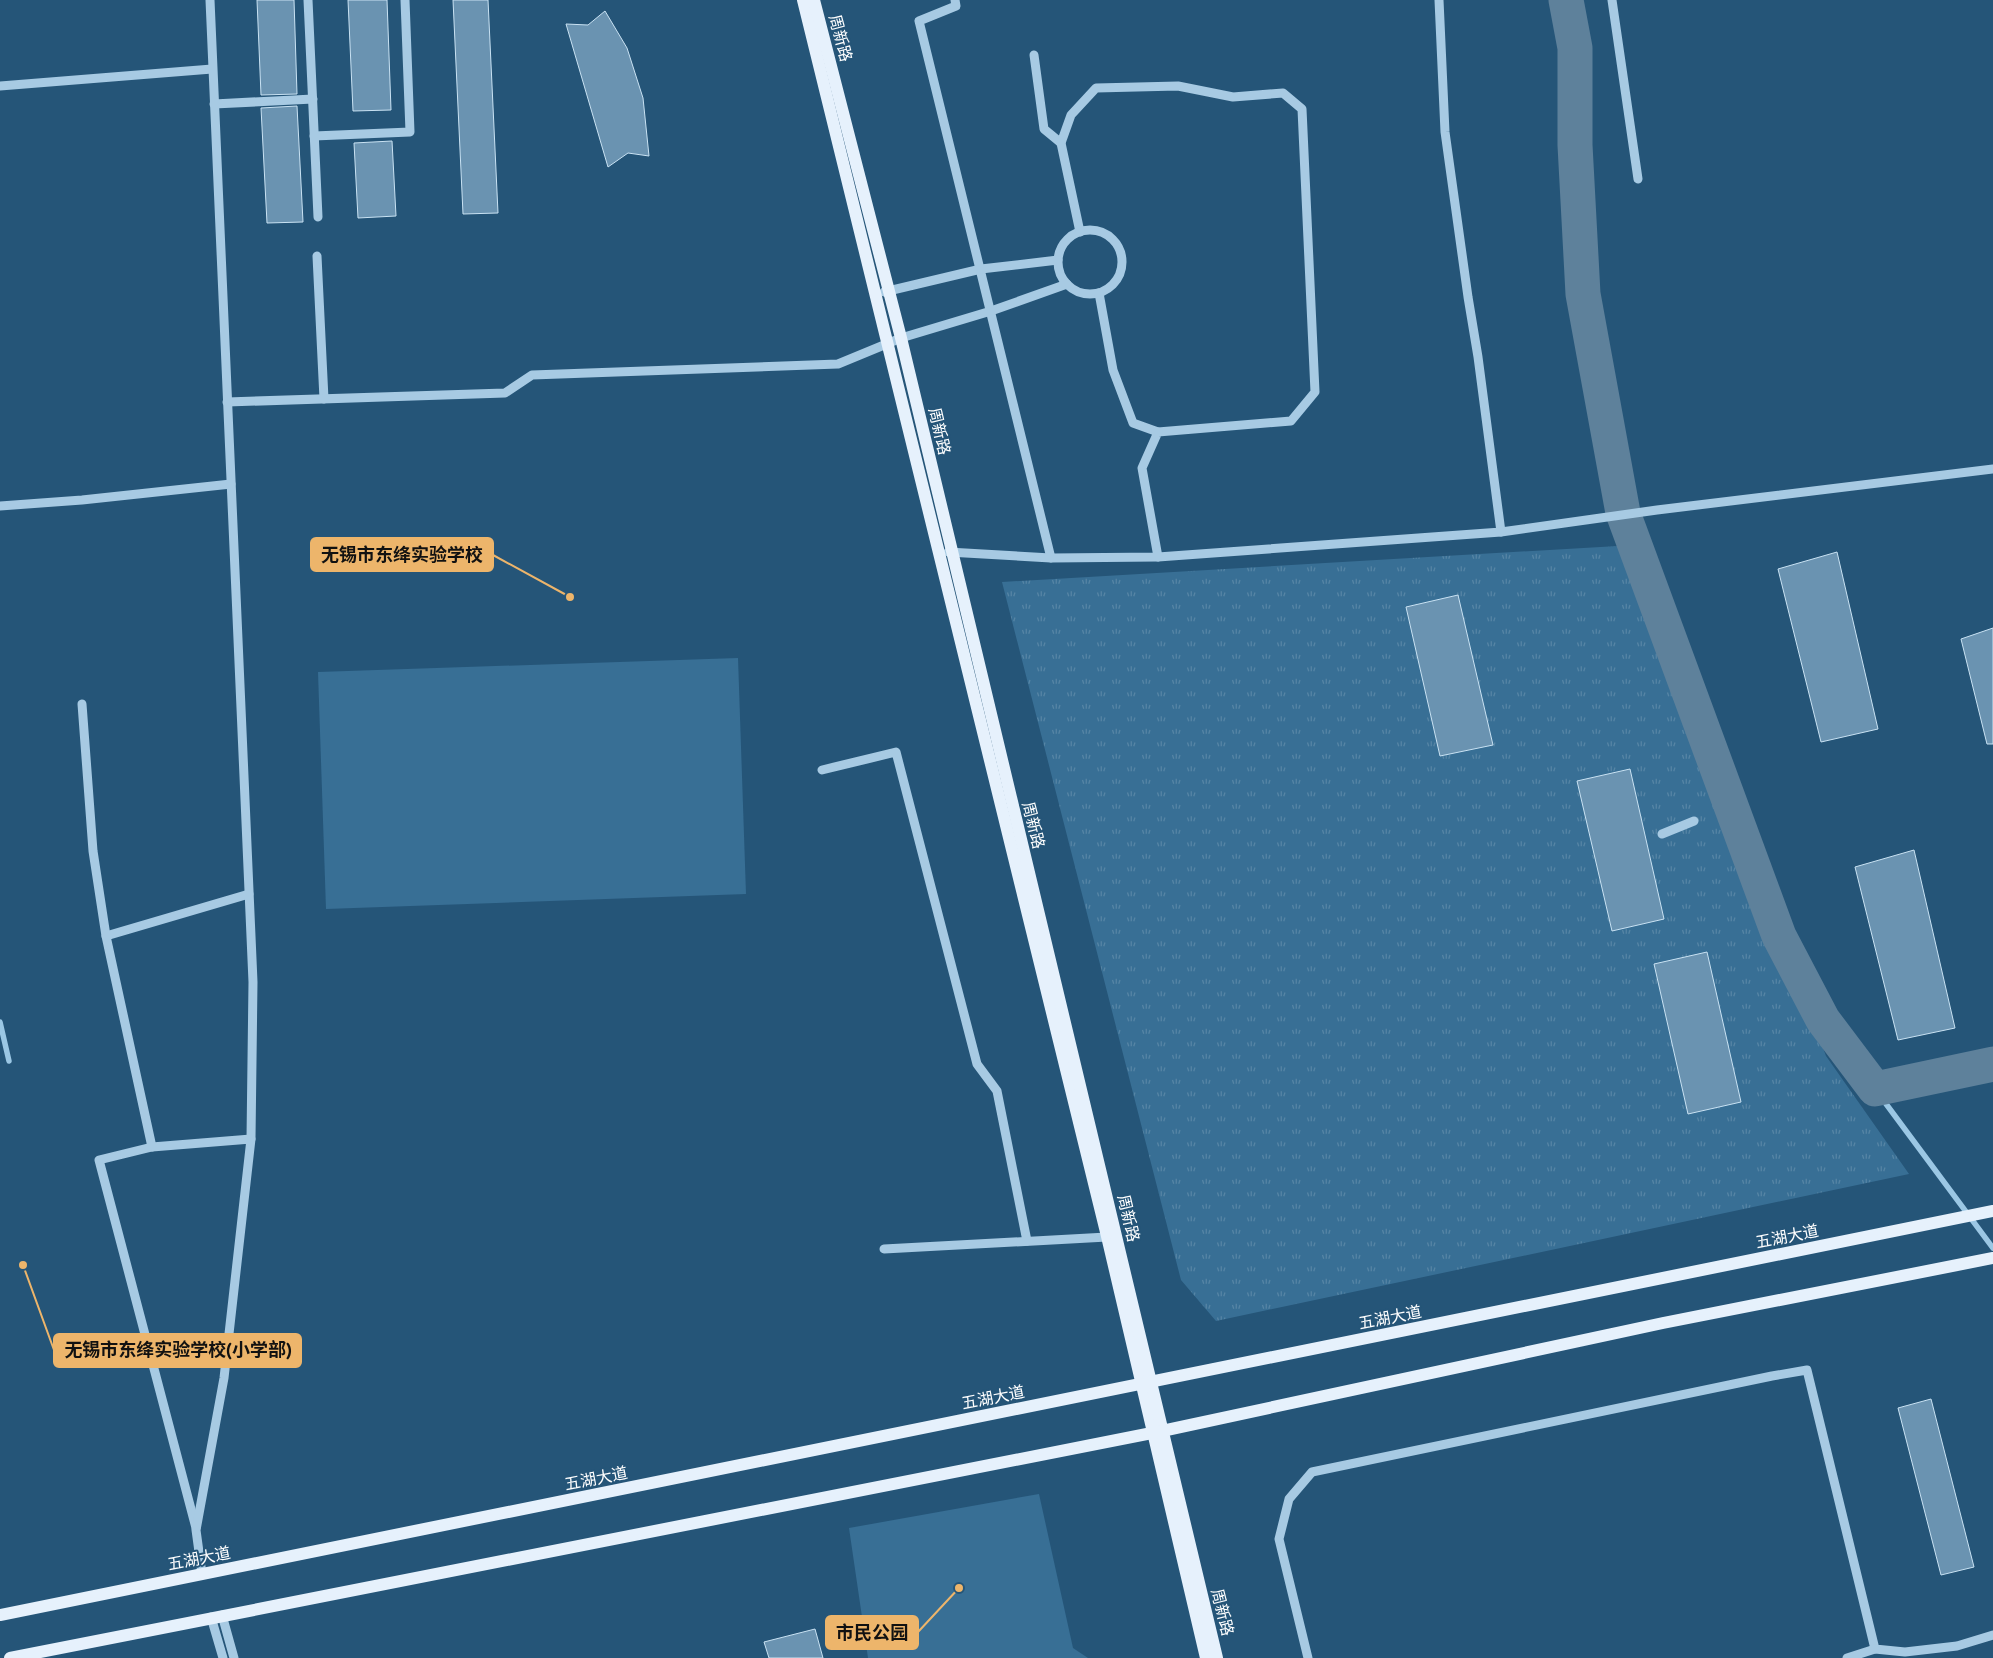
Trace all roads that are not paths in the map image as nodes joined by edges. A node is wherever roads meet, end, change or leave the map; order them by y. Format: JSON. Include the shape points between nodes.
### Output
{"nodes":[{"id":1,"x":210,"y":0,"type":"edge"},
{"id":2,"x":308,"y":0,"type":"edge"},
{"id":3,"x":405,"y":0,"type":"edge"},
{"id":4,"x":803,"y":0,"type":"edge"},
{"id":5,"x":814,"y":0,"type":"edge"},
{"id":6,"x":955,"y":0,"type":"edge"},
{"id":7,"x":1439,"y":0,"type":"edge"},
{"id":8,"x":1612,"y":0,"type":"edge"},
{"id":9,"x":1034,"y":54,"type":"dead end"},
{"id":10,"x":212,"y":69,"type":"junction"},
{"id":11,"x":0,"y":86,"type":"edge"},
{"id":12,"x":313,"y":99,"type":"junction"},
{"id":13,"x":214,"y":104,"type":"junction"},
{"id":14,"x":314,"y":136,"type":"junction"},
{"id":15,"x":1061,"y":142,"type":"junction"},
{"id":16,"x":1638,"y":179,"type":"dead end"},
{"id":17,"x":318,"y":218,"type":"dead end"},
{"id":18,"x":1080,"y":232,"type":"junction"},
{"id":19,"x":317,"y":256,"type":"dead end"},
{"id":20,"x":1058,"y":260,"type":"junction"},
{"id":21,"x":981,"y":270,"type":"junction"},
{"id":22,"x":1067,"y":284,"type":"junction"},
{"id":23,"x":884,"y":292,"type":"junction"},
{"id":24,"x":1099,"y":293,"type":"junction"},
{"id":25,"x":991,"y":311,"type":"junction"},
{"id":26,"x":896,"y":341,"type":"junction"},
{"id":27,"x":324,"y":399,"type":"junction"},
{"id":28,"x":227,"y":402,"type":"junction"},
{"id":29,"x":1158,"y":432,"type":"junction"},
{"id":30,"x":1993,"y":469,"type":"edge"},
{"id":31,"x":231,"y":484,"type":"junction"},
{"id":32,"x":0,"y":506,"type":"edge"},
{"id":33,"x":1500,"y":532,"type":"junction"},
{"id":34,"x":947,"y":552,"type":"junction"},
{"id":35,"x":1158,"y":557,"type":"junction"},
{"id":36,"x":1050,"y":558,"type":"junction"},
{"id":37,"x":82,"y":704,"type":"dead end"},
{"id":38,"x":822,"y":770,"type":"dead end"},
{"id":39,"x":1694,"y":821,"type":"dead end"},
{"id":40,"x":1662,"y":834,"type":"dead end"},
{"id":41,"x":249,"y":894,"type":"junction"},
{"id":42,"x":106,"y":936,"type":"junction"},
{"id":43,"x":251,"y":1139,"type":"junction"},
{"id":44,"x":152,"y":1147,"type":"junction"},
{"id":45,"x":1993,"y":1211,"type":"edge"},
{"id":46,"x":1107,"y":1237,"type":"junction"},
{"id":47,"x":1028,"y":1241,"type":"junction"},
{"id":48,"x":884,"y":1249,"type":"dead end"},
{"id":49,"x":1993,"y":1258,"type":"edge"},
{"id":50,"x":1146,"y":1383,"type":"junction"},
{"id":51,"x":1157,"y":1432,"type":"junction"},
{"id":52,"x":196,"y":1530,"type":"junction"},
{"id":53,"x":202,"y":1574,"type":"junction"},
{"id":54,"x":0,"y":1615,"type":"edge"},
{"id":55,"x":216,"y":1616,"type":"junction"},
{"id":56,"x":1993,"y":1635,"type":"edge"},
{"id":57,"x":1875,"y":1649,"type":"junction"},
{"id":58,"x":10,"y":1658,"type":"edge"},
{"id":59,"x":223,"y":1658,"type":"edge"},
{"id":60,"x":234,"y":1658,"type":"edge"},
{"id":61,"x":1206,"y":1658,"type":"edge"},
{"id":62,"x":1217,"y":1658,"type":"edge"},
{"id":63,"x":1308,"y":1658,"type":"edge"},
{"id":64,"x":1847,"y":1658,"type":"edge"}],
"edges":[{"from":1,"to":10,"type":"street"},
{"from":2,"to":12,"type":"street"},
{"from":3,"to":14,"type":"street","via":[[410,132]]},
{"from":4,"to":23,"type":"main road","name":"周新路"},
{"from":5,"to":23,"type":"main road","name":"周新路"},
{"from":6,"to":21,"type":"street","via":[[956,6],[919,21]]},
{"from":7,"to":33,"type":"street","via":[[1445,132]]},
{"from":8,"to":16,"type":"street"},
{"from":9,"to":15,"type":"street","via":[[1044,129]]},
{"from":10,"to":11,"type":"street"},
{"from":10,"to":13,"type":"street"},
{"from":12,"to":13,"type":"street"},
{"from":12,"to":14,"type":"street"},
{"from":13,"to":28,"type":"street"},
{"from":14,"to":17,"type":"street"},
{"from":15,"to":18,"type":"street"},
{"from":15,"to":29,"type":"street","via":[[1071,115],[1096,88],[1178,86],[1233,97],[1283,93],[1302,109],[1315,392],[1291,421]]},
{"from":18,"to":20,"type":"street","via":[[1065,242]]},
{"from":18,"to":24,"type":"street","via":[[1089,230],[1107,234],[1122,257],[1114,283]]},
{"from":19,"to":27,"type":"street"},
{"from":20,"to":21,"type":"street"},
{"from":20,"to":22,"type":"street","via":[[1058,269]]},
{"from":21,"to":23,"type":"street"},
{"from":21,"to":25,"type":"street"},
{"from":22,"to":24,"type":"street","via":[[1082,293]]},
{"from":22,"to":25,"type":"street"},
{"from":23,"to":26,"type":"main road","name":"周新路"},
{"from":24,"to":29,"type":"street","via":[[1113,370],[1133,423]]},
{"from":25,"to":26,"type":"street"},
{"from":25,"to":36,"type":"street"},
{"from":26,"to":27,"type":"street","via":[[838,364],[532,376],[505,393]]},
{"from":26,"to":34,"type":"main road","name":"周新路"},
{"from":27,"to":28,"type":"street"},
{"from":28,"to":31,"type":"street"},
{"from":29,"to":35,"type":"street","via":[[1142,468]]},
{"from":30,"to":33,"type":"street"},
{"from":31,"to":32,"type":"street"},
{"from":31,"to":41,"type":"street"},
{"from":33,"to":35,"type":"street"},
{"from":34,"to":36,"type":"street"},
{"from":34,"to":46,"type":"main road","name":"周新路"},
{"from":34,"to":50,"type":"main road","name":"周新路"},
{"from":35,"to":36,"type":"street"},
{"from":37,"to":42,"type":"street","via":[[93,851]]},
{"from":38,"to":47,"type":"street","via":[[896,752],[977,1064],[996,1090]]},
{"from":39,"to":40,"type":"street"},
{"from":41,"to":42,"type":"street"},
{"from":41,"to":43,"type":"street","via":[[253,982]]},
{"from":42,"to":44,"type":"street"},
{"from":43,"to":44,"type":"street"},
{"from":43,"to":52,"type":"street","via":[[224,1378]]},
{"from":44,"to":52,"type":"street","via":[[99,1160]]},
{"from":45,"to":50,"type":"main road","name":"五湖大道"},
{"from":46,"to":47,"type":"street"},
{"from":46,"to":50,"type":"main road","name":"周新路"},
{"from":47,"to":48,"type":"street"},
{"from":49,"to":51,"type":"main road","via":[[1663,1323]]},
{"from":50,"to":51,"type":"main road","name":"周新路"},
{"from":50,"to":53,"type":"main road","name":"五湖大道"},
{"from":51,"to":55,"type":"main road"},
{"from":51,"to":61,"type":"main road","name":"周新路"},
{"from":51,"to":62,"type":"main road","name":"周新路"},
{"from":52,"to":53,"type":"street"},
{"from":53,"to":54,"type":"main road","name":"五湖大道"},
{"from":55,"to":58,"type":"main road"},
{"from":55,"to":59,"type":"street"},
{"from":55,"to":60,"type":"street"},
{"from":56,"to":57,"type":"street","via":[[1957,1646],[1905,1652]]},
{"from":57,"to":63,"type":"street","via":[[1806,1370],[1312,1472],[1289,1499],[1279,1539]]},
{"from":57,"to":64,"type":"street"}]}
